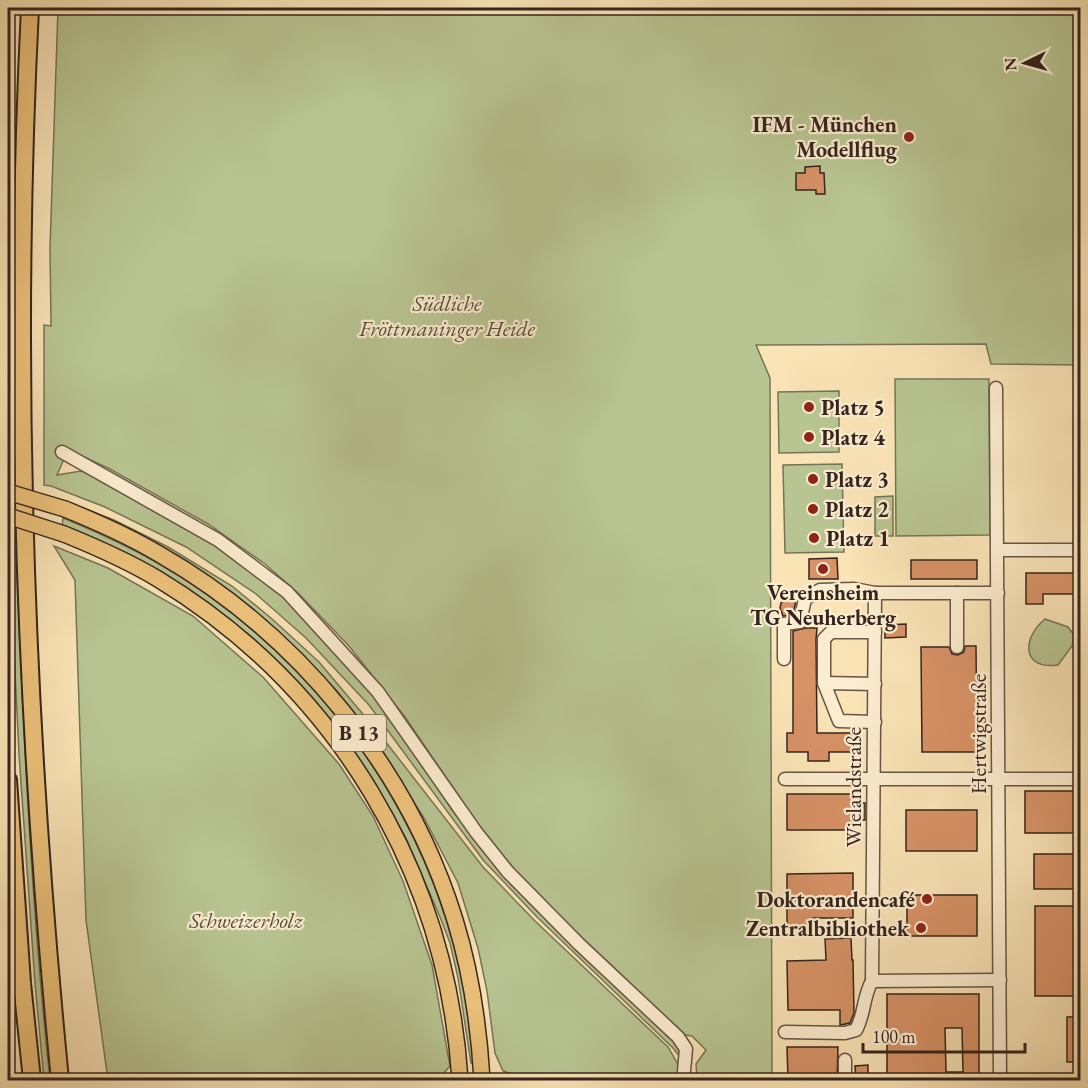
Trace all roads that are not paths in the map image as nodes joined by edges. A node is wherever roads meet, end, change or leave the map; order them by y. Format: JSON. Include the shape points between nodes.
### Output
{"nodes":[{"id":1,"x":30,"y":8,"type":"edge"},
{"id":2,"x":996,"y":388,"type":"dead end"},
{"id":3,"x":62,"y":452,"type":"dead end"},
{"id":4,"x":8,"y":492,"type":"edge"},
{"id":5,"x":8,"y":516,"type":"edge"},
{"id":6,"x":998,"y":550,"type":"junction"},
{"id":7,"x":1080,"y":550,"type":"edge"},
{"id":8,"x":875,"y":593,"type":"junction"},
{"id":9,"x":957,"y":593,"type":"junction"},
{"id":10,"x":998,"y":593,"type":"junction"},
{"id":11,"x":875,"y":632,"type":"junction"},
{"id":12,"x":957,"y":646,"type":"dead end"},
{"id":13,"x":784,"y":659,"type":"dead end"},
{"id":14,"x":824,"y":683,"type":"junction"},
{"id":15,"x":875,"y":684,"type":"junction"},
{"id":16,"x":874,"y":722,"type":"junction"},
{"id":17,"x":874,"y":778,"type":"junction"},
{"id":18,"x":785,"y":779,"type":"dead end"},
{"id":19,"x":999,"y":779,"type":"junction"},
{"id":20,"x":1080,"y":779,"type":"edge"},
{"id":21,"x":8,"y":780,"type":"edge"},
{"id":22,"x":1000,"y":980,"type":"junction"},
{"id":23,"x":872,"y":981,"type":"junction"},
{"id":24,"x":785,"y":1032,"type":"dead end"},
{"id":25,"x":845,"y":1060,"type":"dead end"},
{"id":26,"x":684,"y":1071,"type":"dead end"},
{"id":27,"x":32,"y":1080,"type":"edge"},
{"id":28,"x":60,"y":1080,"type":"edge"},
{"id":29,"x":460,"y":1080,"type":"edge"},
{"id":30,"x":482,"y":1080,"type":"edge"},
{"id":31,"x":845,"y":1080,"type":"edge"},
{"id":32,"x":1000,"y":1080,"type":"edge"}],
"edges":[{"from":1,"to":28,"type":"highway","via":[[22,309],[24,508],[35,791]]},
{"from":2,"to":6,"type":"street","name":"Hertwigstraße"},
{"from":3,"to":26,"type":"street","via":[[218,540],[287,592],[378,692],[508,872],[678,1037],[686,1050]]},
{"from":4,"to":30,"type":"main road","number":"B 13","bridge":true,"via":[[65,509],[159,554],[210,586],[293,654],[332,697],[370,747],[430,855],[454,918],[475,1006]]},
{"from":5,"to":29,"type":"main road","number":"B 13","bridge":true,"via":[[64,534],[133,565],[222,623],[301,696],[346,752],[405,854],[425,904],[450,995]]},
{"from":6,"to":7,"type":"street"},
{"from":6,"to":10,"type":"street","name":"Hertwigstraße"},
{"from":8,"to":9,"type":"street"},
{"from":8,"to":11,"type":"street","name":"Wielandstraße"},
{"from":8,"to":13,"type":"street","via":[[820,590],[805,598],[800,622],[784,624]]},
{"from":9,"to":10,"type":"street"},
{"from":9,"to":12,"type":"street"},
{"from":10,"to":19,"type":"street","name":"Hertwigstraße"},
{"from":11,"to":14,"type":"street","via":[[831,632],[824,639]]},
{"from":11,"to":15,"type":"street","name":"Wielandstraße"},
{"from":14,"to":15,"type":"street"},
{"from":14,"to":16,"type":"street","via":[[839,721]]},
{"from":15,"to":16,"type":"street","name":"Wielandstraße"},
{"from":16,"to":17,"type":"street","name":"Wielandstraße"},
{"from":17,"to":18,"type":"street"},
{"from":17,"to":19,"type":"street"},
{"from":17,"to":23,"type":"street","name":"Wielandstraße"},
{"from":19,"to":20,"type":"street"},
{"from":19,"to":22,"type":"street","name":"Hertwigstraße"},
{"from":21,"to":27,"type":"highway"},
{"from":22,"to":23,"type":"street"},
{"from":22,"to":32,"type":"street","name":"Hertwigstraße"},
{"from":23,"to":24,"type":"street","name":"Wielandstraße","via":[[856,1030]]},
{"from":25,"to":31,"type":"street"}]}
